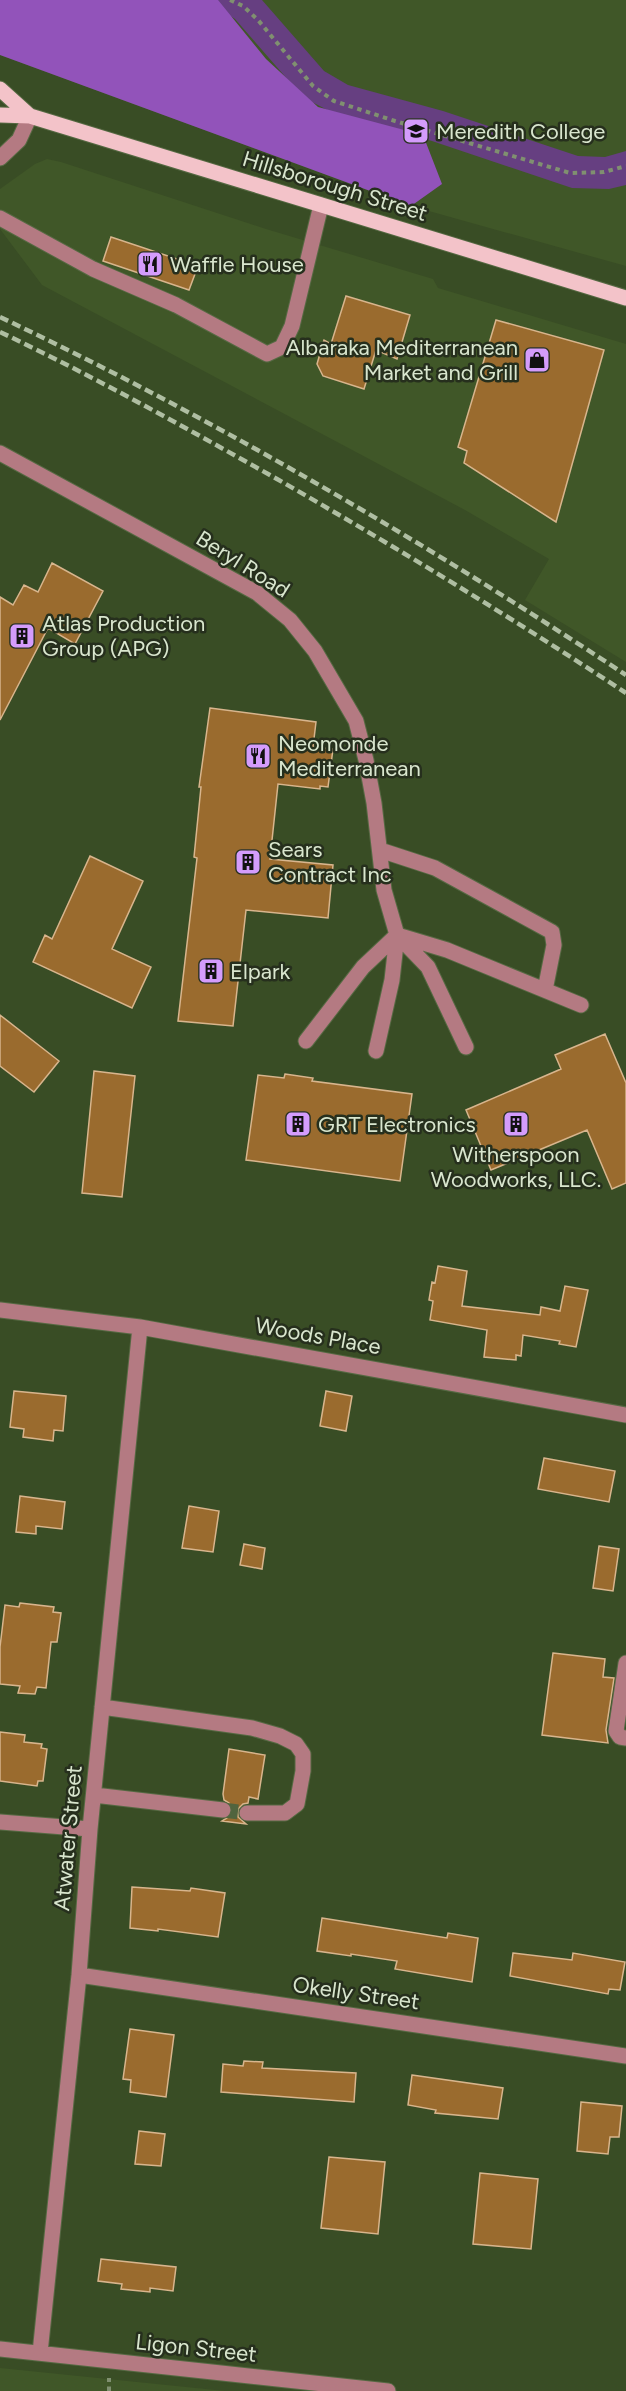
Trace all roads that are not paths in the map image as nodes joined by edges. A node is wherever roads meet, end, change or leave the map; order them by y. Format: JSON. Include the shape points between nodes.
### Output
{"nodes":[{"id":1,"x":0,"y":89,"type":"edge"},
{"id":2,"x":0,"y":115,"type":"edge"},
{"id":3,"x":30,"y":116,"type":"junction"},
{"id":4,"x":0,"y":158,"type":"edge"},
{"id":5,"x":321,"y":205,"type":"junction"},
{"id":6,"x":0,"y":218,"type":"edge"},
{"id":7,"x":626,"y":298,"type":"edge"},
{"id":8,"x":0,"y":453,"type":"edge"},
{"id":9,"x":380,"y":850,"type":"junction"},
{"id":10,"x":397,"y":935,"type":"junction"},
{"id":11,"x":545,"y":990,"type":"junction"},
{"id":12,"x":581,"y":1005,"type":"dead end"},
{"id":13,"x":306,"y":1041,"type":"dead end"},
{"id":14,"x":466,"y":1047,"type":"dead end"},
{"id":15,"x":376,"y":1051,"type":"dead end"},
{"id":16,"x":0,"y":1310,"type":"edge"},
{"id":17,"x":140,"y":1327,"type":"junction"},
{"id":18,"x":626,"y":1415,"type":"edge"},
{"id":19,"x":626,"y":1663,"type":"edge"},
{"id":20,"x":102,"y":1707,"type":"junction"},
{"id":21,"x":626,"y":1738,"type":"edge"},
{"id":22,"x":94,"y":1795,"type":"junction"},
{"id":23,"x":223,"y":1810,"type":"tunnel mouth"},
{"id":24,"x":247,"y":1813,"type":"tunnel mouth"},
{"id":25,"x":0,"y":1822,"type":"edge"},
{"id":26,"x":90,"y":1829,"type":"junction"},
{"id":27,"x":80,"y":1975,"type":"junction"},
{"id":28,"x":626,"y":2055,"type":"edge"},
{"id":29,"x":0,"y":2349,"type":"edge"},
{"id":30,"x":40,"y":2353,"type":"junction"},
{"id":31,"x":388,"y":2391,"type":"edge"}],
"edges":[{"from":1,"to":3,"type":"main road","name":"Hillsborough Street"},
{"from":2,"to":3,"type":"main road","name":"Hillsborough Street"},
{"from":3,"to":4,"type":"street","via":[[19,140]]},
{"from":3,"to":5,"type":"main road","name":"Hillsborough Street"},
{"from":5,"to":6,"type":"street","via":[[292,326],[282,346],[267,354],[176,305],[93,269]]},
{"from":5,"to":7,"type":"main road","name":"Hillsborough Street"},
{"from":8,"to":9,"type":"street","name":"Beryl Road","via":[[257,593],[290,620],[315,651],[356,721]]},
{"from":9,"to":10,"type":"street","name":"Beryl Road","via":[[384,890]]},
{"from":9,"to":11,"type":"street","via":[[435,868],[552,932],[554,945]]},
{"from":10,"to":11,"type":"street","via":[[447,950]]},
{"from":10,"to":13,"type":"street","via":[[363,967]]},
{"from":10,"to":14,"type":"street","via":[[428,967]]},
{"from":10,"to":15,"type":"street","via":[[392,981]]},
{"from":11,"to":12,"type":"street"},
{"from":16,"to":17,"type":"street","name":"Woods Place"},
{"from":17,"to":18,"type":"street","name":"Woods Place"},
{"from":17,"to":20,"type":"street","name":"Atwater Street"},
{"from":19,"to":21,"type":"street","via":[[616,1731]]},
{"from":20,"to":22,"type":"street","name":"Atwater Street"},
{"from":20,"to":24,"type":"street","via":[[252,1728],[296,1744],[303,1754],[297,1804],[285,1813]]},
{"from":22,"to":23,"type":"street"},
{"from":22,"to":26,"type":"street","name":"Atwater Street"},
{"from":25,"to":26,"type":"street"},
{"from":26,"to":27,"type":"street","name":"Atwater Street"},
{"from":27,"to":28,"type":"street","name":"Okelly Street"},
{"from":27,"to":30,"type":"street","name":"Atwater Street"},
{"from":29,"to":30,"type":"street","name":"Ligon Street"},
{"from":30,"to":31,"type":"street","name":"Ligon Street"}]}
